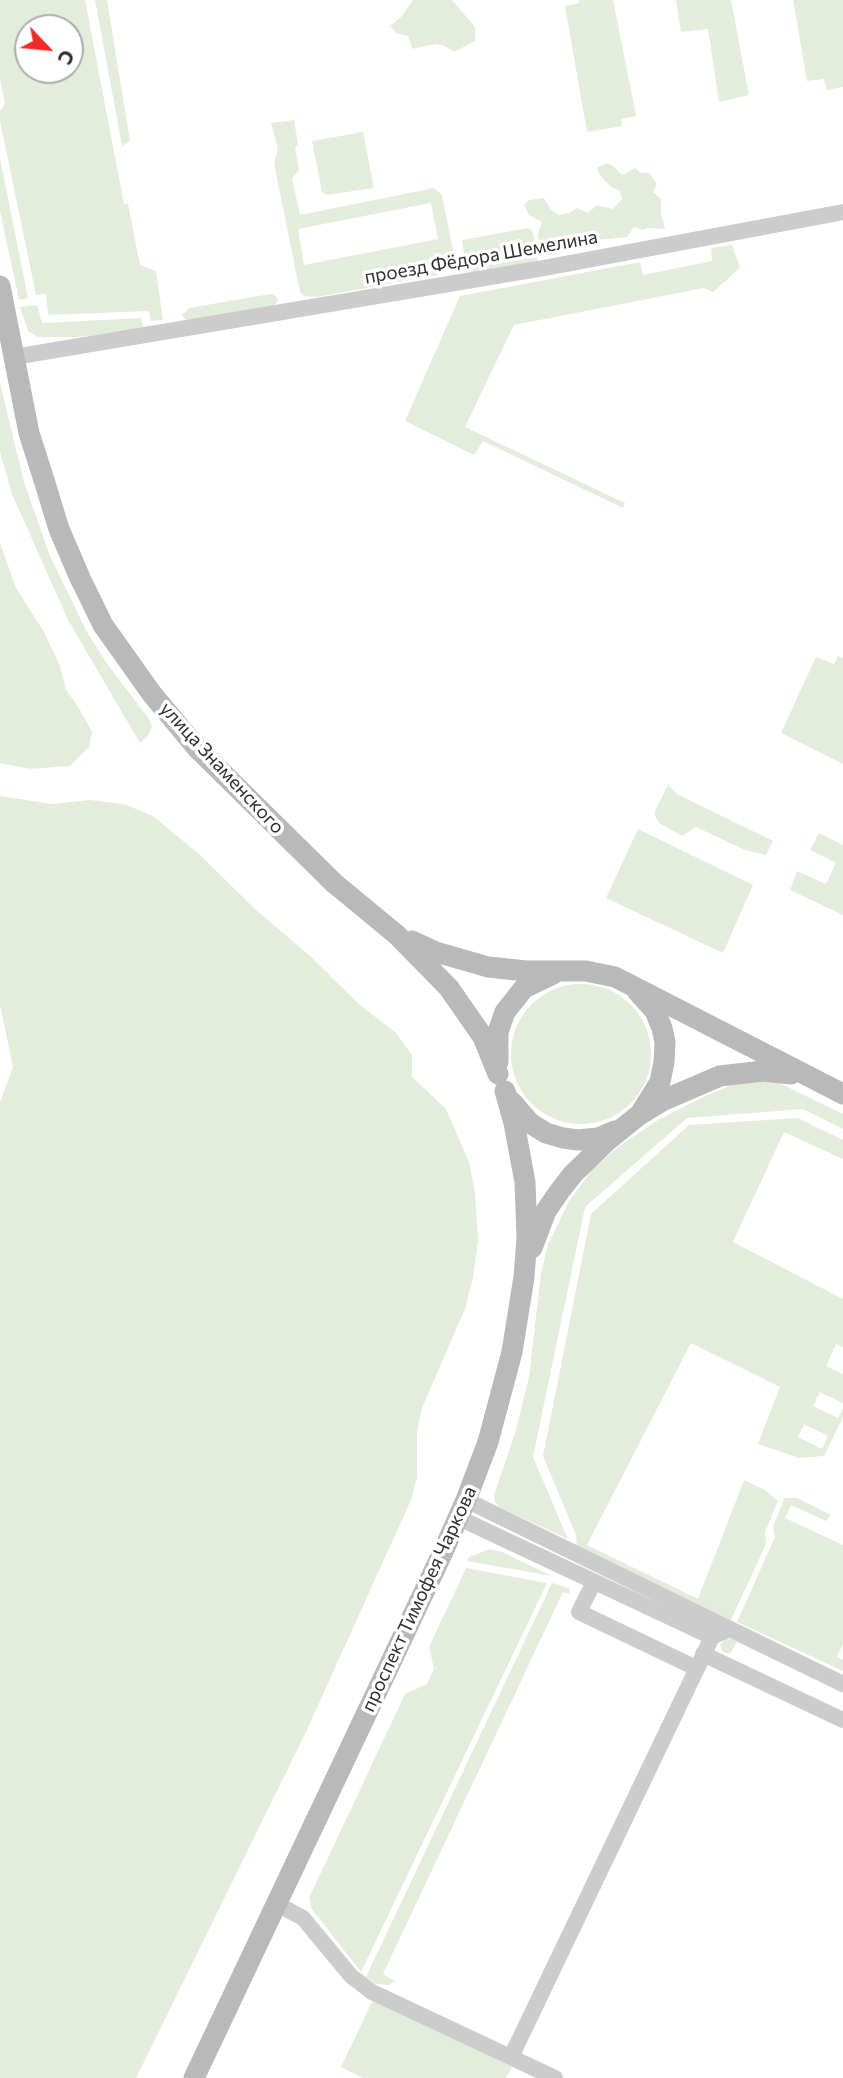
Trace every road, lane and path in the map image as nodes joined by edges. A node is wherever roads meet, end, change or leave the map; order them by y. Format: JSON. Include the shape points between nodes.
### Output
{"nodes":[{"id":1,"x":843,"y":212,"type":"edge"},
{"id":2,"x":0,"y":286,"type":"edge"},
{"id":3,"x":4,"y":326,"type":"edge"},
{"id":4,"x":14,"y":357,"type":"junction"},
{"id":5,"x":397,"y":935,"type":"junction"},
{"id":6,"x":568,"y":970,"type":"junction"},
{"id":7,"x":625,"y":982,"type":"junction"},
{"id":8,"x":502,"y":1082,"type":"junction"},
{"id":9,"x":820,"y":1083,"type":"junction"},
{"id":10,"x":843,"y":1094,"type":"edge"},
{"id":11,"x":639,"y":1115,"type":"junction"},
{"id":12,"x":621,"y":1128,"type":"junction"},
{"id":13,"x":524,"y":1277,"type":"junction"},
{"id":14,"x":462,"y":1509,"type":"junction"},
{"id":15,"x":594,"y":1582,"type":"junction"},
{"id":16,"x":724,"y":1625,"type":"junction"},
{"id":17,"x":712,"y":1637,"type":"junction"},
{"id":18,"x":700,"y":1661,"type":"junction"},
{"id":19,"x":843,"y":1684,"type":"edge"},
{"id":20,"x":843,"y":1720,"type":"edge"},
{"id":21,"x":277,"y":1904,"type":"junction"},
{"id":22,"x":511,"y":2057,"type":"junction"},
{"id":23,"x":194,"y":2078,"type":"edge"},
{"id":24,"x":555,"y":2078,"type":"edge"}],
"edges":[{"from":1,"to":4,"type":"street","name":"проезд Фёдора Шемелина","via":[[544,268]]},
{"from":2,"to":3,"type":"main road","name":"улица Знаменского"},
{"from":3,"to":4,"type":"main road","name":"улица Знаменского"},
{"from":4,"to":5,"type":"main road","name":"улица Знаменского","via":[[29,433],[59,529],[103,625],[197,748],[334,883]]},
{"from":5,"to":6,"type":"main road","via":[[470,963],[508,970]]},
{"from":5,"to":8,"type":"main road","name":"улица Знаменского","via":[[469,1014]]},
{"from":6,"to":7,"type":"main road","via":[[601,973]]},
{"from":6,"to":8,"type":"main road","via":[[538,979],[513,998],[498,1032]]},
{"from":7,"to":9,"type":"main road"},
{"from":7,"to":11,"type":"main road","via":[[655,1011],[665,1042],[660,1082]]},
{"from":8,"to":12,"type":"main road","via":[[518,1111],[546,1133],[578,1140]]},
{"from":8,"to":13,"type":"main road","name":"проспект Тимофея Чаркова","via":[[525,1182]]},
{"from":9,"to":10,"type":"main road"},
{"from":9,"to":11,"type":"main road","via":[[779,1072],[743,1072],[695,1085]]},
{"from":11,"to":12,"type":"main road"},
{"from":12,"to":13,"type":"main road","via":[[559,1192],[537,1232]]},
{"from":13,"to":14,"type":"main road","name":"проспект Тимофея Чаркова","via":[[503,1390]]},
{"from":14,"to":15,"type":"street"},
{"from":14,"to":16,"type":"street"},
{"from":14,"to":21,"type":"main road","name":"проспект Тимофея Чаркова"},
{"from":15,"to":17,"type":"street"},
{"from":15,"to":18,"type":"street","via":[[579,1612]]},
{"from":16,"to":17,"type":"street"},
{"from":16,"to":19,"type":"street"},
{"from":17,"to":18,"type":"street"},
{"from":18,"to":20,"type":"street"},
{"from":18,"to":22,"type":"street"},
{"from":21,"to":22,"type":"street","via":[[303,1918],[360,1984]]},
{"from":21,"to":23,"type":"main road","name":"проспект Тимофея Чаркова"},
{"from":22,"to":24,"type":"street"}]}
